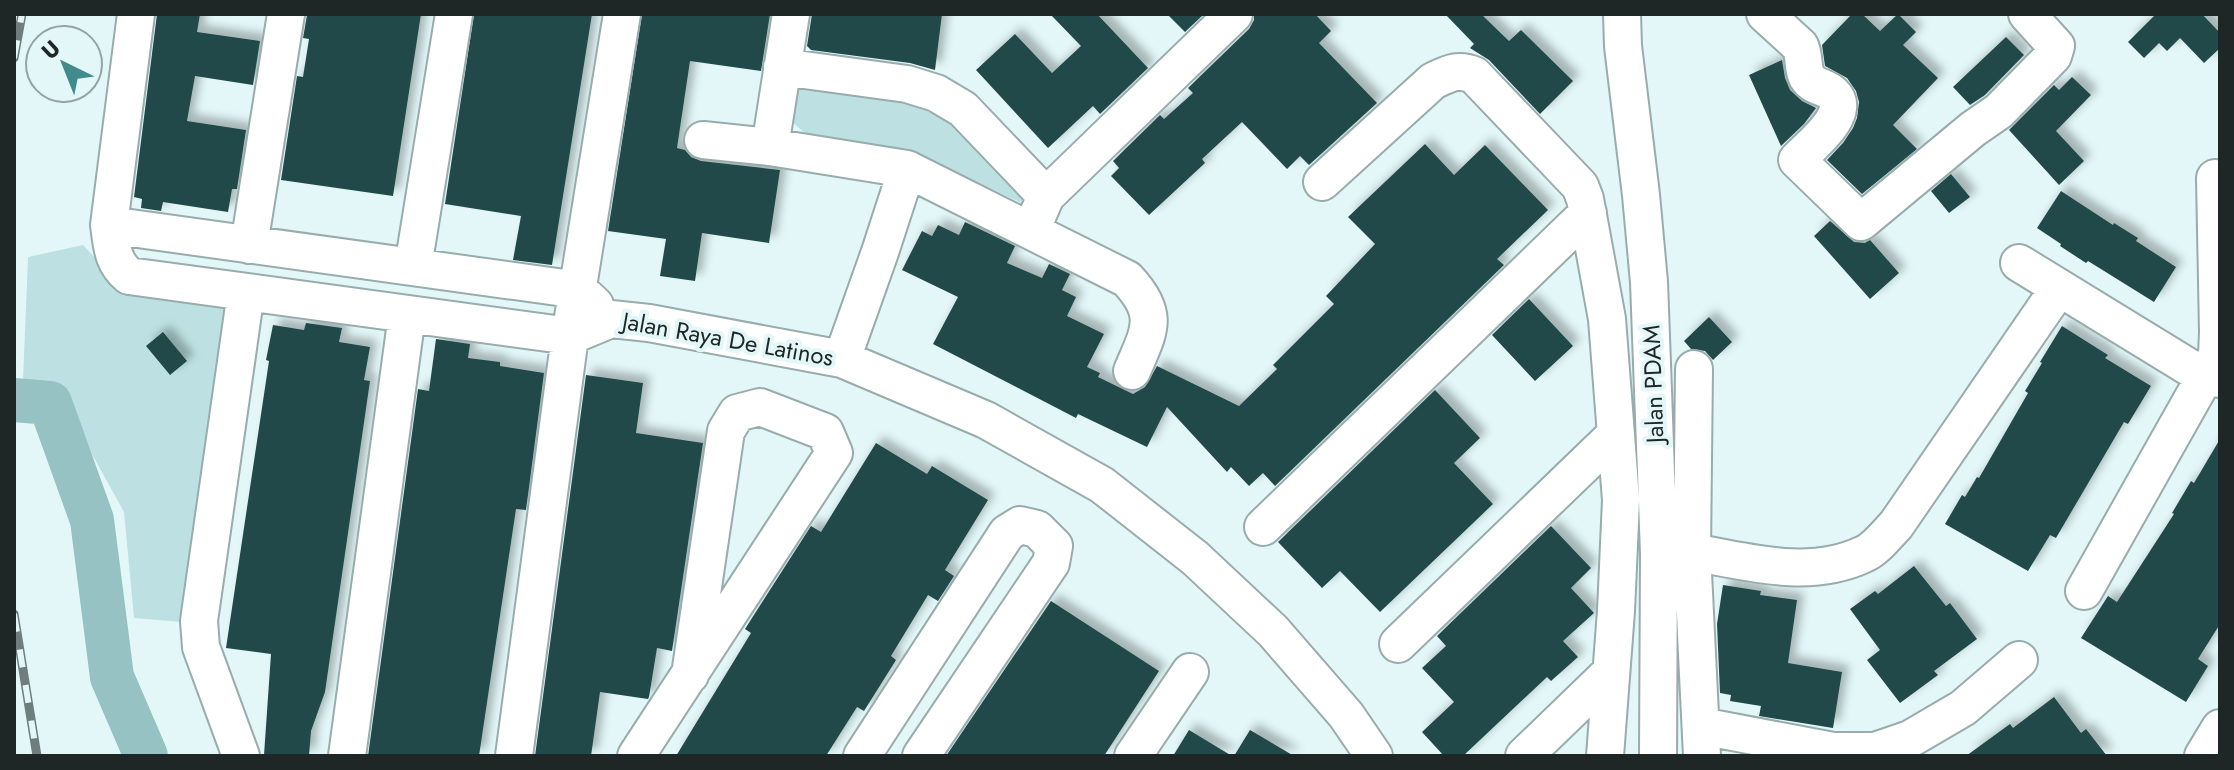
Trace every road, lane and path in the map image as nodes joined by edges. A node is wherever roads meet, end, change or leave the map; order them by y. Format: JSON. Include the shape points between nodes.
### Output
{"nodes":[{"id":1,"x":136,"y":14,"type":"edge"},
{"id":2,"x":286,"y":14,"type":"edge"},
{"id":3,"x":454,"y":14,"type":"edge"},
{"id":4,"x":622,"y":14,"type":"edge"},
{"id":5,"x":791,"y":14,"type":"edge"},
{"id":6,"x":1234,"y":14,"type":"edge"},
{"id":7,"x":1622,"y":14,"type":"edge"},
{"id":8,"x":1765,"y":14,"type":"edge"},
{"id":9,"x":2027,"y":14,"type":"edge"},
{"id":10,"x":782,"y":67,"type":"junction"},
{"id":11,"x":703,"y":140,"type":"dead end"},
{"id":12,"x":770,"y":147,"type":"junction"},
{"id":13,"x":907,"y":169,"type":"junction"},
{"id":14,"x":2215,"y":178,"type":"dead end"},
{"id":15,"x":1322,"y":182,"type":"dead end"},
{"id":16,"x":1046,"y":196,"type":"junction"},
{"id":17,"x":1588,"y":213,"type":"junction"},
{"id":18,"x":109,"y":225,"type":"junction"},
{"id":19,"x":1031,"y":232,"type":"junction"},
{"id":20,"x":249,"y":245,"type":"junction"},
{"id":21,"x":2019,"y":263,"type":"dead end"},
{"id":22,"x":413,"y":267,"type":"junction"},
{"id":23,"x":2059,"y":288,"type":"junction"},
{"id":24,"x":579,"y":290,"type":"junction"},
{"id":25,"x":246,"y":292,"type":"junction"},
{"id":26,"x":407,"y":315,"type":"junction"},
{"id":27,"x":611,"y":319,"type":"junction"},
{"id":28,"x":570,"y":336,"type":"junction"},
{"id":29,"x":842,"y":359,"type":"junction"},
{"id":30,"x":1694,"y":369,"type":"dead end"},
{"id":31,"x":1132,"y":371,"type":"dead end"},
{"id":32,"x":2212,"y":378,"type":"edge"},
{"id":33,"x":1616,"y":434,"type":"junction"},
{"id":34,"x":1263,"y":527,"type":"dead end"},
{"id":35,"x":1692,"y":552,"type":"junction"},
{"id":36,"x":2084,"y":591,"type":"dead end"},
{"id":37,"x":1398,"y":644,"type":"dead end"},
{"id":38,"x":2019,"y":660,"type":"dead end"},
{"id":39,"x":1190,"y":672,"type":"dead end"},
{"id":40,"x":1611,"y":672,"type":"junction"},
{"id":41,"x":690,"y":675,"type":"junction"},
{"id":42,"x":2220,"y":728,"type":"edge"},
{"id":43,"x":1702,"y":741,"type":"edge"},
{"id":44,"x":241,"y":756,"type":"edge"},
{"id":45,"x":347,"y":756,"type":"edge"},
{"id":46,"x":514,"y":756,"type":"edge"},
{"id":47,"x":636,"y":756,"type":"edge"},
{"id":48,"x":862,"y":756,"type":"edge"},
{"id":49,"x":921,"y":756,"type":"edge"},
{"id":50,"x":1133,"y":756,"type":"edge"},
{"id":51,"x":1374,"y":756,"type":"edge"},
{"id":52,"x":1524,"y":756,"type":"edge"},
{"id":53,"x":1605,"y":756,"type":"edge"},
{"id":54,"x":1658,"y":756,"type":"edge"},
{"id":55,"x":2203,"y":756,"type":"edge"}],
"edges":[{"from":1,"to":18,"type":"street"},
{"from":2,"to":20,"type":"street"},
{"from":3,"to":22,"type":"street"},
{"from":4,"to":24,"type":"street"},
{"from":5,"to":10,"type":"street"},
{"from":6,"to":16,"type":"street"},
{"from":7,"to":54,"type":"street","name":"Jalan PDAM","via":[[1649,282],[1659,554]]},
{"from":8,"to":9,"type":"street","via":[[1804,52],[1807,77],[1829,90],[1839,104],[1838,116],[1797,160],[1861,222],[1999,111],[2053,56],[2056,46]]},
{"from":10,"to":12,"type":"street"},
{"from":10,"to":16,"type":"street","via":[[907,84],[936,93],[963,109]]},
{"from":11,"to":12,"type":"street"},
{"from":12,"to":13,"type":"street"},
{"from":13,"to":19,"type":"street"},
{"from":13,"to":29,"type":"street"},
{"from":14,"to":32,"type":"street","via":[[2217,355]]},
{"from":15,"to":17,"type":"street","via":[[1433,81],[1464,71],[1474,75],[1573,176]]},
{"from":16,"to":19,"type":"street"},
{"from":17,"to":33,"type":"street","via":[[1607,319]]},
{"from":17,"to":34,"type":"street"},
{"from":18,"to":20,"type":"street"},
{"from":18,"to":25,"type":"street","via":[[114,258],[129,276]]},
{"from":19,"to":31,"type":"street","via":[[1127,279],[1141,293],[1149,331]]},
{"from":20,"to":22,"type":"street"},
{"from":21,"to":23,"type":"street"},
{"from":22,"to":24,"type":"street"},
{"from":23,"to":32,"type":"street"},
{"from":23,"to":35,"type":"street","via":[[1896,525],[1866,554],[1824,566],[1785,568]]},
{"from":24,"to":27,"type":"street"},
{"from":24,"to":28,"type":"street"},
{"from":25,"to":26,"type":"street"},
{"from":25,"to":44,"type":"street","via":[[199,621],[201,647]]},
{"from":26,"to":28,"type":"street"},
{"from":26,"to":45,"type":"street"},
{"from":27,"to":28,"type":"street"},
{"from":27,"to":29,"type":"street","name":"Jalan Raya De Latinos"},
{"from":28,"to":46,"type":"street"},
{"from":29,"to":51,"type":"street","name":"Jalan Raya De Latinos","via":[[986,420],[1102,485],[1237,595],[1346,715]]},
{"from":30,"to":35,"type":"street"},
{"from":32,"to":36,"type":"street"},
{"from":33,"to":37,"type":"street"},
{"from":33,"to":40,"type":"street","via":[[1621,500]]},
{"from":35,"to":43,"type":"street"},
{"from":38,"to":43,"type":"street","via":[[1963,708],[1910,739],[1875,751]]},
{"from":39,"to":50,"type":"street"},
{"from":40,"to":52,"type":"street"},
{"from":40,"to":53,"type":"street"},
{"from":41,"to":41,"type":"street","via":[[834,453],[825,432],[760,407],[737,413],[726,431]]},
{"from":41,"to":47,"type":"street"},
{"from":42,"to":55,"type":"street"},
{"from":48,"to":49,"type":"street","via":[[1007,533],[1020,525],[1037,529],[1054,546],[1051,563]]}]}
